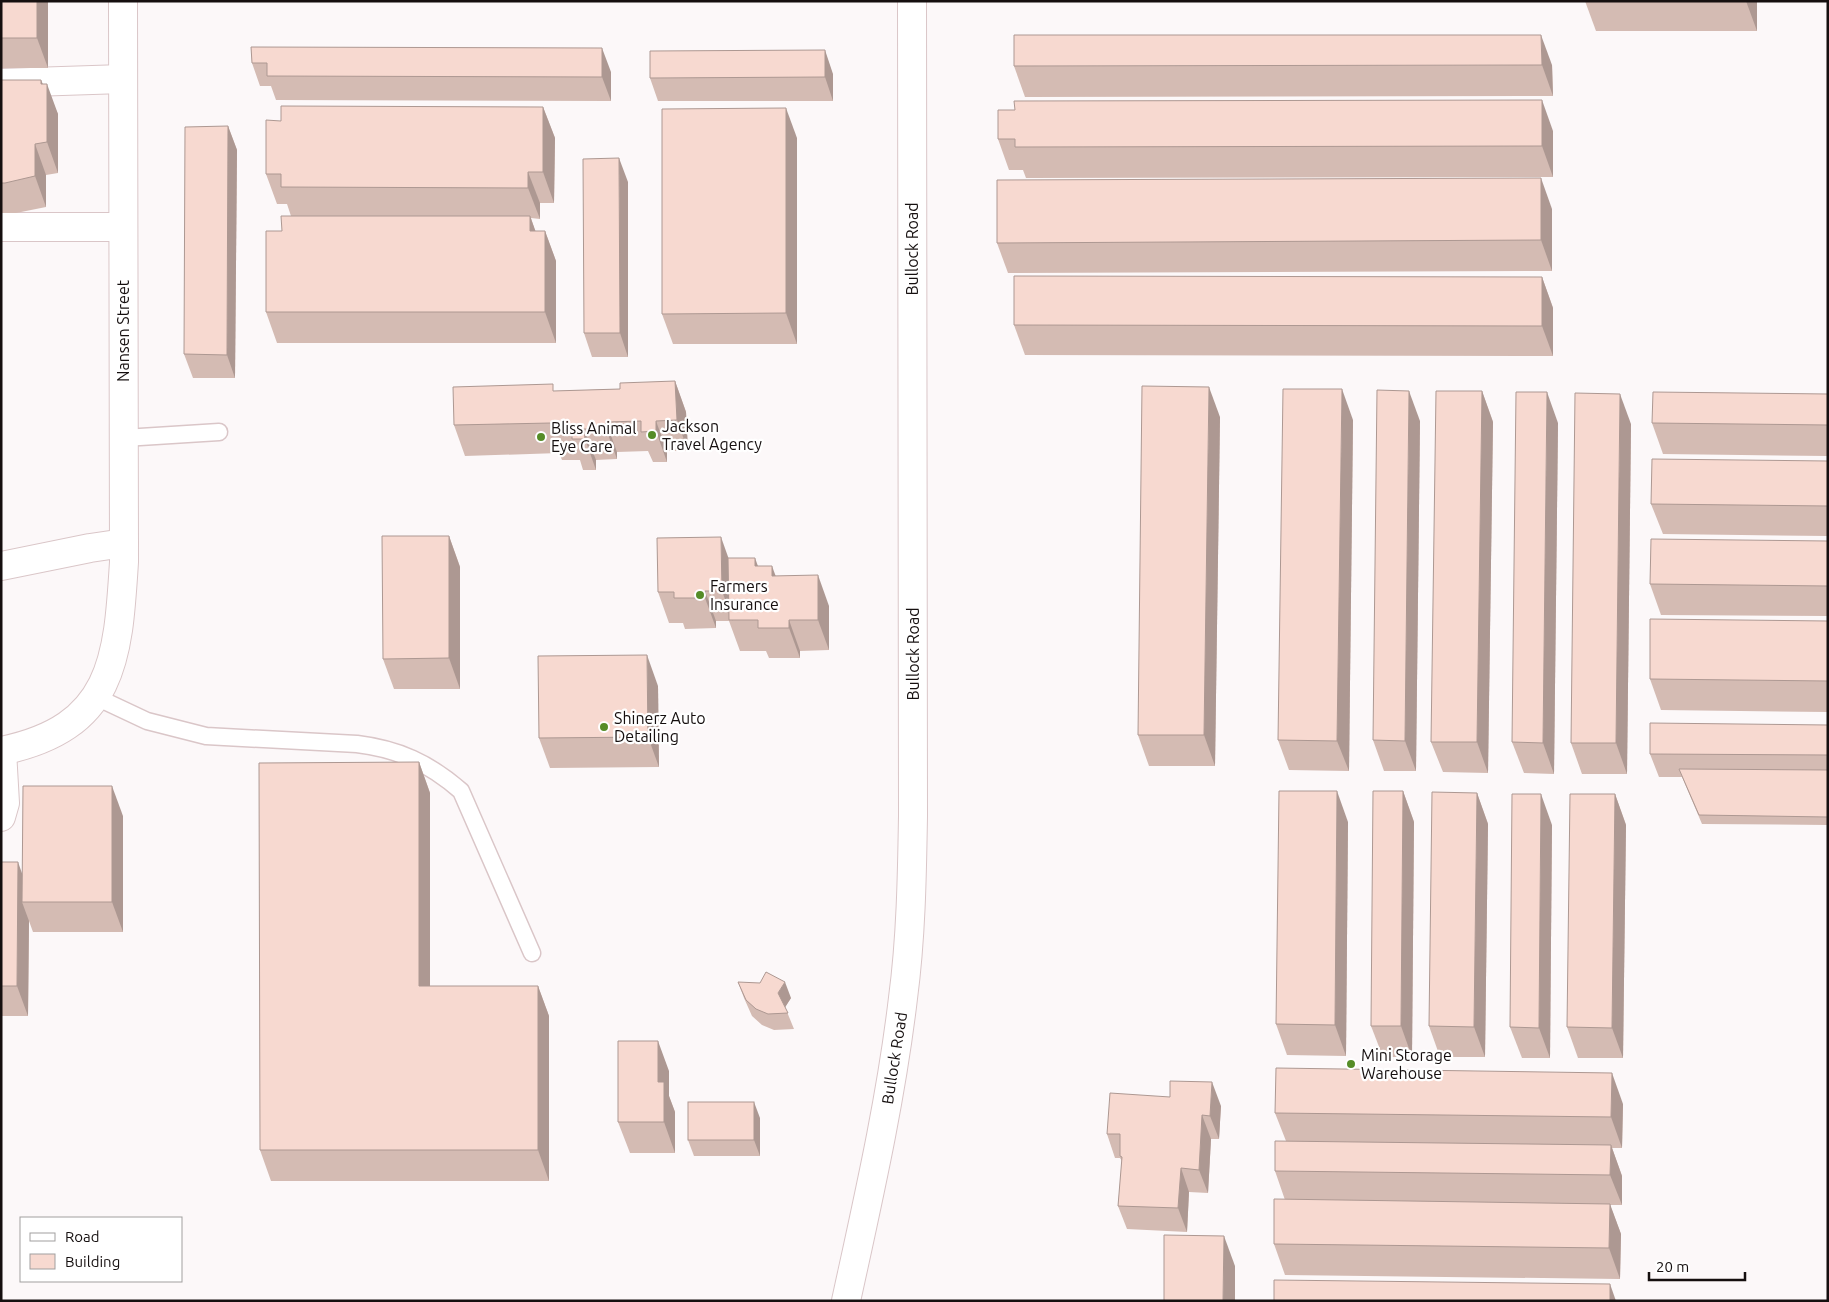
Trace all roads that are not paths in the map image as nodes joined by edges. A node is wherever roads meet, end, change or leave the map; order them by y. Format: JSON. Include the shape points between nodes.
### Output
{"nodes":[{"id":1,"x":123,"y":1,"type":"edge"},
{"id":2,"x":912,"y":1,"type":"edge"},
{"id":3,"x":123,"y":79,"type":"junction"},
{"id":4,"x":1,"y":84,"type":"edge"},
{"id":5,"x":1,"y":226,"type":"edge"},
{"id":6,"x":123,"y":226,"type":"junction"},
{"id":7,"x":219,"y":432,"type":"dead end"},
{"id":8,"x":124,"y":438,"type":"junction"},
{"id":9,"x":124,"y":543,"type":"junction"},
{"id":10,"x":1,"y":566,"type":"edge"},
{"id":11,"x":96,"y":697,"type":"junction"},
{"id":12,"x":2,"y":751,"type":"edge"},
{"id":13,"x":1,"y":817,"type":"edge"},
{"id":14,"x":532,"y":953,"type":"dead end"},
{"id":15,"x":846,"y":1301,"type":"edge"}],
"edges":[{"from":1,"to":3,"type":"street","name":"Nansen Street"},
{"from":2,"to":15,"type":"street","name":"Bullock Road","via":[[911,906],[904,996],[890,1091]]},
{"from":3,"to":4,"type":"street"},
{"from":3,"to":6,"type":"street","name":"Nansen Street"},
{"from":5,"to":6,"type":"street"},
{"from":6,"to":8,"type":"street","name":"Nansen Street"},
{"from":7,"to":8,"type":"lane"},
{"from":8,"to":9,"type":"street","name":"Nansen Street"},
{"from":9,"to":10,"type":"street"},
{"from":9,"to":11,"type":"street","name":"Nansen Street","via":[[120,626],[113,661]]},
{"from":11,"to":12,"type":"street","name":"Nansen Street","via":[[66,727]]},
{"from":11,"to":14,"type":"lane","via":[[147,721],[206,736],[357,744],[420,761],[460,790]]},
{"from":12,"to":13,"type":"street","via":[[5,803]]}]}
